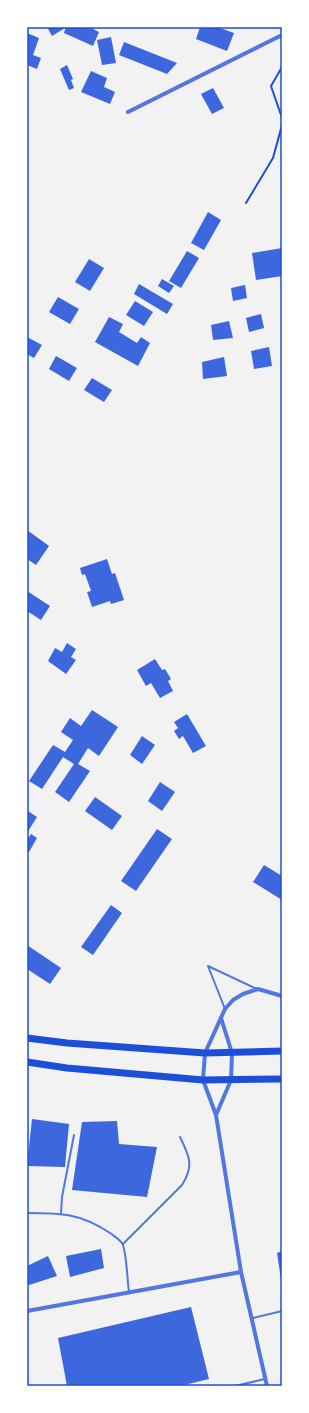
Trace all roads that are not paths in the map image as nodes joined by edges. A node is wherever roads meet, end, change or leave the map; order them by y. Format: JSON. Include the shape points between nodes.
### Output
{"nodes":[{"id":1,"x":282,"y":35,"type":"edge"},
{"id":2,"x":128,"y":112,"type":"dead end"},
{"id":3,"x":258,"y":989,"type":"junction"},
{"id":4,"x":282,"y":996,"type":"edge"},
{"id":5,"x":225,"y":1009,"type":"junction"},
{"id":6,"x":221,"y":1018,"type":"junction"},
{"id":7,"x":27,"y":1038,"type":"edge"},
{"id":8,"x":282,"y":1051,"type":"edge"},
{"id":9,"x":205,"y":1053,"type":"junction"},
{"id":10,"x":232,"y":1053,"type":"junction"},
{"id":11,"x":27,"y":1062,"type":"edge"},
{"id":12,"x":282,"y":1079,"type":"edge"},
{"id":13,"x":203,"y":1080,"type":"junction"},
{"id":14,"x":231,"y":1080,"type":"junction"},
{"id":15,"x":216,"y":1115,"type":"junction"},
{"id":16,"x":74,"y":1135,"type":"dead end"},
{"id":17,"x":180,"y":1137,"type":"dead end"},
{"id":18,"x":27,"y":1213,"type":"edge"},
{"id":19,"x":61,"y":1213,"type":"junction"},
{"id":20,"x":123,"y":1244,"type":"junction"},
{"id":21,"x":241,"y":1272,"type":"junction"},
{"id":22,"x":129,"y":1292,"type":"junction"},
{"id":23,"x":27,"y":1311,"type":"edge"},
{"id":24,"x":282,"y":1312,"type":"edge"},
{"id":25,"x":251,"y":1319,"type":"junction"},
{"id":26,"x":265,"y":1379,"type":"junction"},
{"id":27,"x":235,"y":1386,"type":"edge"},
{"id":28,"x":267,"y":1386,"type":"edge"}],
"edges":[{"from":1,"to":2,"type":"street"},
{"from":3,"to":4,"type":"street"},
{"from":3,"to":5,"type":"street","via":[[233,1000]]},
{"from":3,"to":5,"type":"lane","via":[[208,966]]},
{"from":5,"to":6,"type":"street"},
{"from":6,"to":9,"type":"street"},
{"from":6,"to":10,"type":"street"},
{"from":7,"to":9,"type":"highway"},
{"from":8,"to":10,"type":"highway"},
{"from":9,"to":10,"type":"highway"},
{"from":9,"to":13,"type":"street"},
{"from":10,"to":14,"type":"street"},
{"from":11,"to":13,"type":"highway"},
{"from":12,"to":14,"type":"highway"},
{"from":13,"to":14,"type":"highway"},
{"from":13,"to":15,"type":"street"},
{"from":14,"to":15,"type":"street"},
{"from":15,"to":21,"type":"street"},
{"from":16,"to":19,"type":"lane"},
{"from":17,"to":20,"type":"lane","via":[[189,1155],[188,1175],[182,1185]]},
{"from":18,"to":19,"type":"lane"},
{"from":19,"to":20,"type":"lane","via":[[81,1217],[95,1224]]},
{"from":20,"to":22,"type":"lane"},
{"from":21,"to":22,"type":"street"},
{"from":21,"to":25,"type":"street"},
{"from":22,"to":23,"type":"street"},
{"from":24,"to":25,"type":"lane"},
{"from":25,"to":26,"type":"street"},
{"from":26,"to":27,"type":"lane"},
{"from":26,"to":28,"type":"street"}]}
